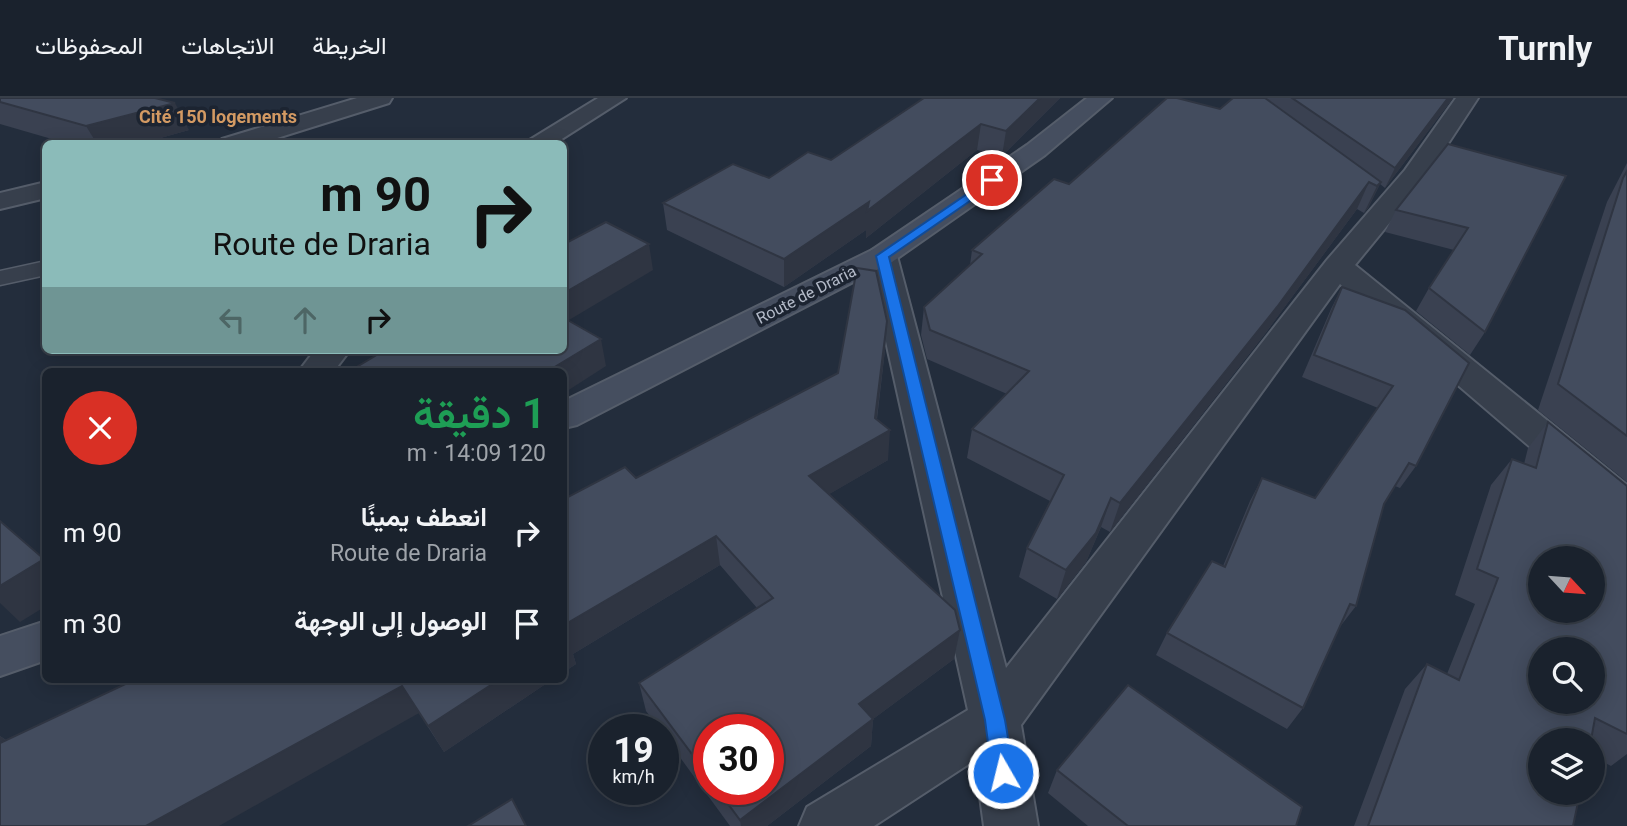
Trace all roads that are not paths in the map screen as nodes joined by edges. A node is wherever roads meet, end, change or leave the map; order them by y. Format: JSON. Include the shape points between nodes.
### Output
{"nodes":[{"id":1,"x":381,"y":98,"type":"edge"},
{"id":2,"x":615,"y":98,"type":"edge"},
{"id":3,"x":1101,"y":98,"type":"edge"},
{"id":4,"x":1467,"y":98,"type":"edge"},
{"id":5,"x":244,"y":140,"type":"edge"},
{"id":6,"x":542,"y":140,"type":"edge"},
{"id":7,"x":42,"y":191,"type":"edge"},
{"id":8,"x":0,"y":201,"type":"edge"},
{"id":9,"x":882,"y":256,"type":"junction"},
{"id":10,"x":1338,"y":266,"type":"junction"},
{"id":11,"x":42,"y":269,"type":"edge"},
{"id":12,"x":0,"y":278,"type":"edge"},
{"id":13,"x":330,"y":354,"type":"edge"},
{"id":14,"x":318,"y":368,"type":"edge"},
{"id":15,"x":567,"y":414,"type":"edge"},
{"id":16,"x":1627,"y":507,"type":"edge"},
{"id":17,"x":42,"y":641,"type":"edge"},
{"id":18,"x":0,"y":656,"type":"edge"},
{"id":19,"x":995,"y":720,"type":"junction"},
{"id":20,"x":826,"y":826,"type":"edge"},
{"id":21,"x":1011,"y":826,"type":"edge"}],
"edges":[{"from":1,"to":5,"type":"street"},
{"from":2,"to":6,"type":"street"},
{"from":3,"to":9,"type":"main road","name":"Route de Draria","via":[[1036,150]]},
{"from":4,"to":10,"type":"street","via":[[1414,176],[1377,199]]},
{"from":7,"to":8,"type":"street"},
{"from":9,"to":15,"type":"main road","name":"Route de Draria"},
{"from":9,"to":19,"type":"street"},
{"from":10,"to":16,"type":"street"},
{"from":10,"to":19,"type":"street"},
{"from":11,"to":12,"type":"lane"},
{"from":13,"to":14,"type":"street"},
{"from":17,"to":18,"type":"main road"},
{"from":19,"to":20,"type":"street"},
{"from":19,"to":21,"type":"street"}]}
